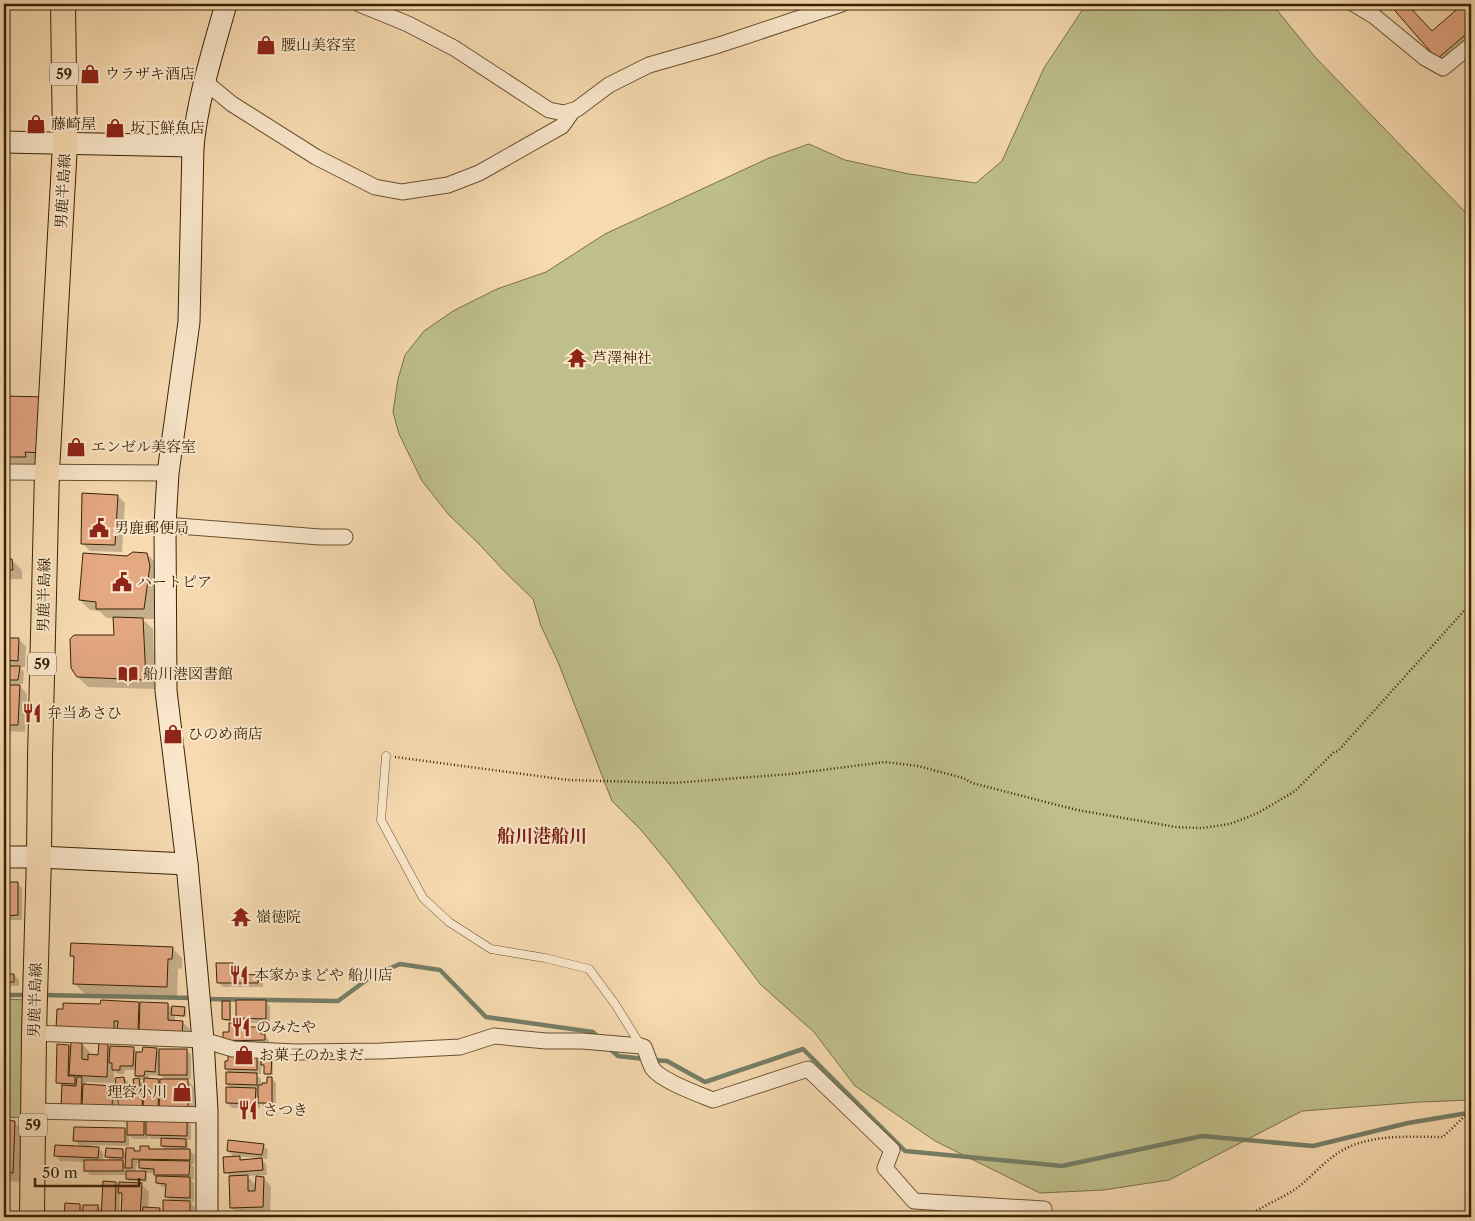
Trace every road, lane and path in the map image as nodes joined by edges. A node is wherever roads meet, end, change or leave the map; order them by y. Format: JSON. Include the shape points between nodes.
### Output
{"nodes":[{"id":1,"x":63,"y":4,"type":"edge"},
{"id":2,"x":226,"y":4,"type":"edge"},
{"id":3,"x":359,"y":4,"type":"edge"},
{"id":4,"x":842,"y":4,"type":"edge"},
{"id":5,"x":1354,"y":4,"type":"edge"},
{"id":6,"x":1471,"y":45,"type":"edge"},
{"id":7,"x":204,"y":81,"type":"junction"},
{"id":8,"x":572,"y":112,"type":"junction"},
{"id":9,"x":4,"y":142,"type":"edge"},
{"id":10,"x":65,"y":144,"type":"junction"},
{"id":11,"x":192,"y":146,"type":"junction"},
{"id":12,"x":4,"y":472,"type":"edge"},
{"id":13,"x":47,"y":472,"type":"junction"},
{"id":14,"x":168,"y":473,"type":"junction"},
{"id":15,"x":165,"y":525,"type":"junction"},
{"id":16,"x":345,"y":537,"type":"dead end"},
{"id":17,"x":1471,"y":602,"type":"edge"},
{"id":18,"x":386,"y":756,"type":"joint"},
{"id":19,"x":4,"y":857,"type":"edge"},
{"id":20,"x":40,"y":857,"type":"junction"},
{"id":21,"x":187,"y":864,"type":"junction"},
{"id":22,"x":34,"y":1033,"type":"junction"},
{"id":23,"x":203,"y":1040,"type":"junction"},
{"id":24,"x":641,"y":1046,"type":"junction"},
{"id":25,"x":1471,"y":1110,"type":"edge"},
{"id":26,"x":33,"y":1111,"type":"junction"},
{"id":27,"x":208,"y":1115,"type":"junction"},
{"id":28,"x":32,"y":1217,"type":"edge"},
{"id":29,"x":207,"y":1217,"type":"edge"},
{"id":30,"x":1045,"y":1217,"type":"edge"},
{"id":31,"x":1248,"y":1217,"type":"edge"}],
"edges":[{"from":1,"to":10,"type":"main road","name":"男鹿半島線","number":"59"},
{"from":2,"to":7,"type":"street"},
{"from":3,"to":8,"type":"street","via":[[454,48],[549,110]]},
{"from":4,"to":8,"type":"street","via":[[649,65],[608,85]]},
{"from":5,"to":6,"type":"street","via":[[1443,68]]},
{"from":7,"to":8,"type":"street","via":[[232,104],[316,157],[375,187],[402,192],[448,185],[479,173],[562,126]]},
{"from":7,"to":11,"type":"street"},
{"from":9,"to":10,"type":"street"},
{"from":10,"to":11,"type":"street"},
{"from":10,"to":13,"type":"main road","name":"男鹿半島線","number":"59"},
{"from":11,"to":14,"type":"street","via":[[189,322]]},
{"from":12,"to":13,"type":"street"},
{"from":13,"to":14,"type":"street"},
{"from":13,"to":20,"type":"main road","name":"男鹿半島線","number":"59"},
{"from":14,"to":15,"type":"street"},
{"from":15,"to":16,"type":"street"},
{"from":15,"to":21,"type":"street","via":[[166,691]]},
{"from":17,"to":18,"type":"path","via":[[1338,751],[1294,791],[1258,813],[1230,824],[1202,828],[1176,827],[1076,810],[918,766],[885,762],[790,774],[673,783],[568,780]]},
{"from":18,"to":24,"type":"lane","via":[[381,820],[423,898],[449,922],[491,949],[589,969]]},
{"from":19,"to":20,"type":"street"},
{"from":20,"to":21,"type":"street"},
{"from":20,"to":22,"type":"main road","name":"男鹿半島線","number":"59"},
{"from":21,"to":23,"type":"street"},
{"from":22,"to":23,"type":"street"},
{"from":22,"to":26,"type":"main road","name":"男鹿半島線","number":"59"},
{"from":23,"to":24,"type":"street","via":[[232,1049],[296,1052],[460,1047],[494,1036]]},
{"from":23,"to":27,"type":"street"},
{"from":24,"to":30,"type":"street","via":[[649,1055],[651,1068],[661,1077],[713,1100],[808,1069],[892,1150],[885,1168],[914,1201],[1044,1209]]},
{"from":25,"to":31,"type":"path","via":[[1443,1137],[1391,1138],[1349,1147],[1296,1188]]},
{"from":26,"to":27,"type":"street"},
{"from":26,"to":28,"type":"main road","name":"男鹿半島線","number":"59"},
{"from":27,"to":29,"type":"street"}]}
